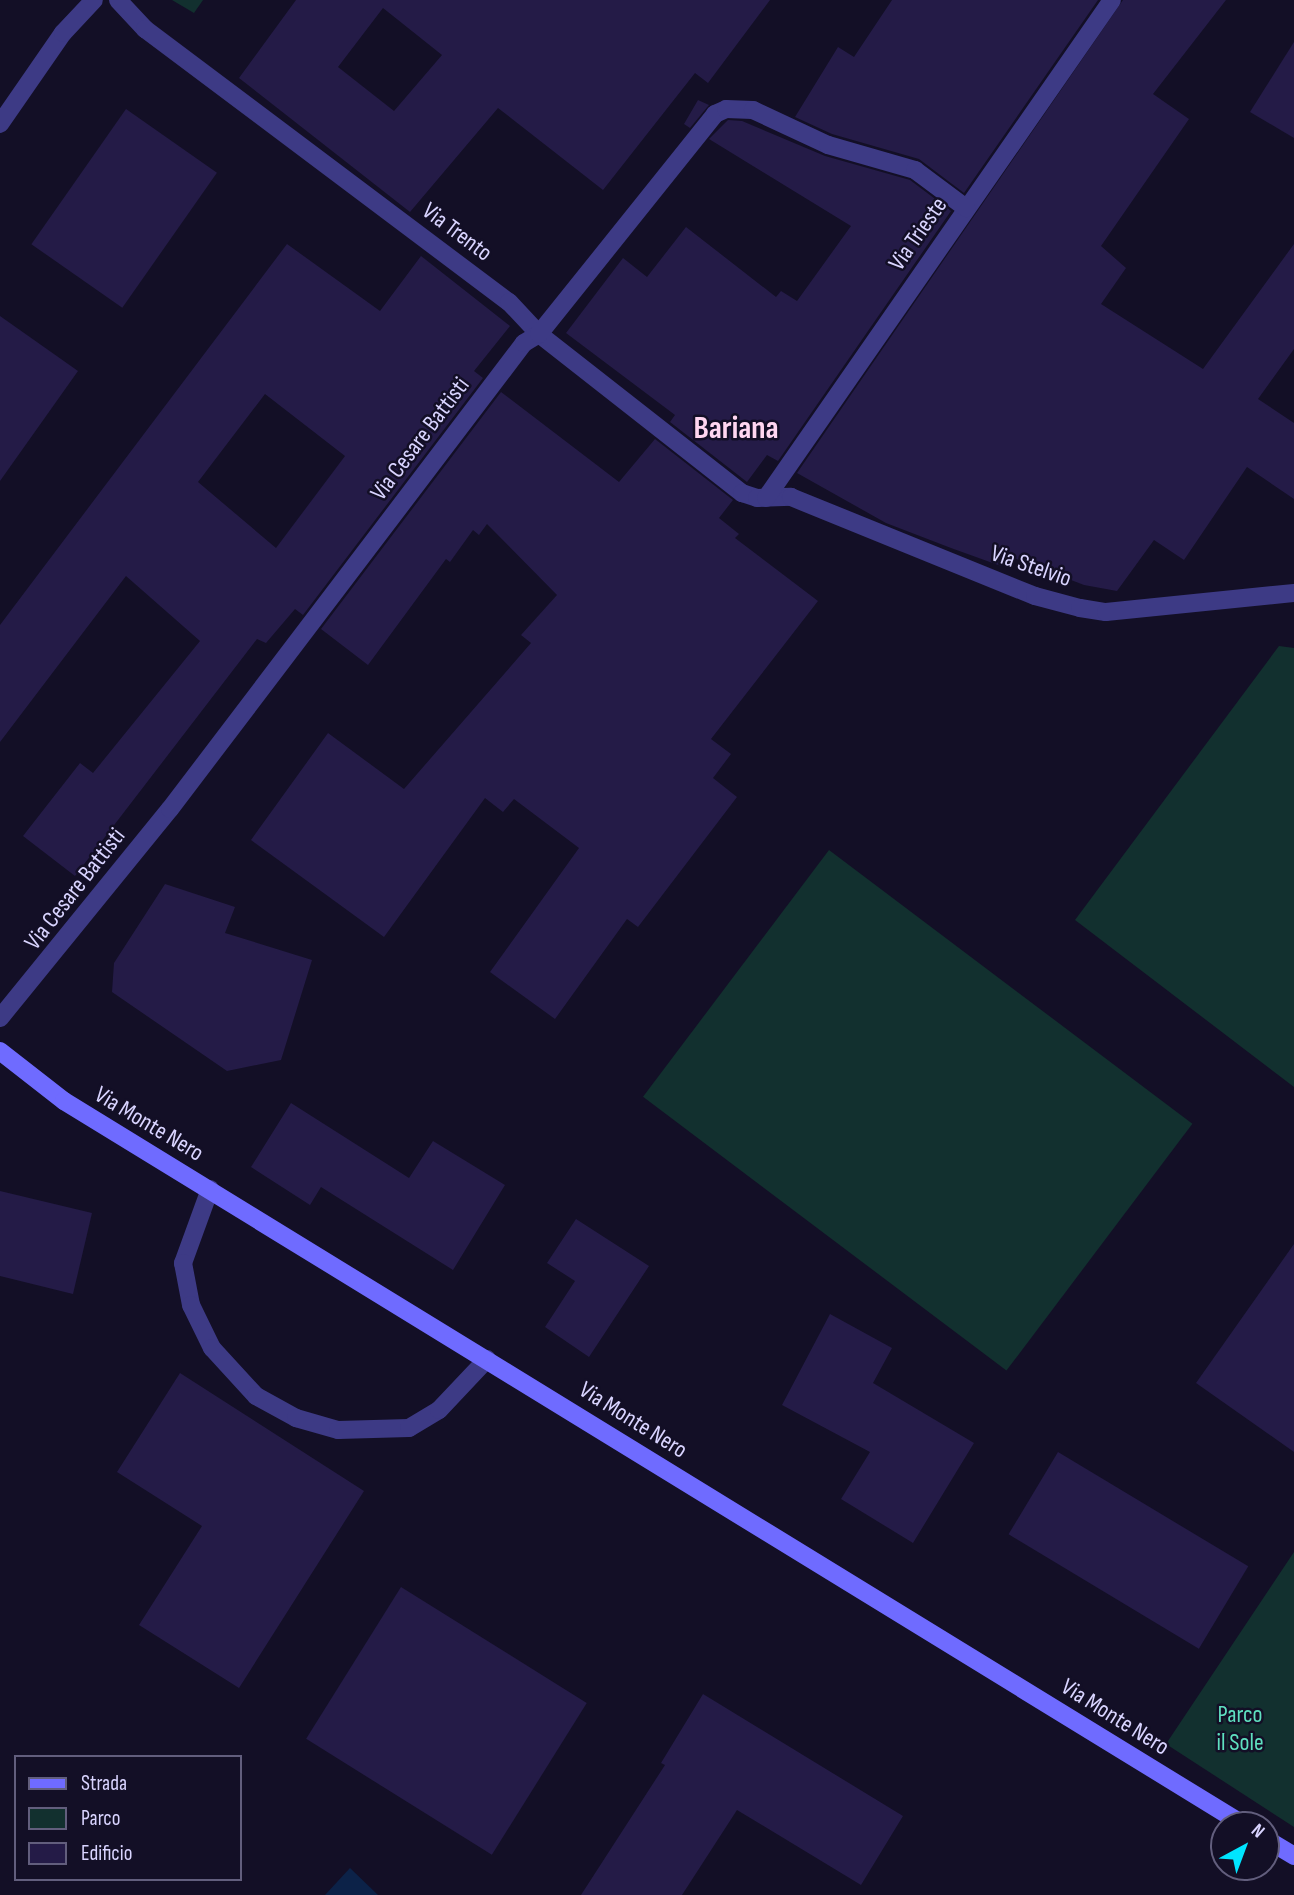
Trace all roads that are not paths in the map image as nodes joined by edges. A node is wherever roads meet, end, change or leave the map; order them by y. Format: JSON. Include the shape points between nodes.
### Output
{"nodes":[{"id":1,"x":94,"y":0,"type":"edge"},
{"id":2,"x":118,"y":0,"type":"edge"},
{"id":3,"x":1112,"y":0,"type":"edge"},
{"id":4,"x":0,"y":124,"type":"edge"},
{"id":5,"x":966,"y":208,"type":"junction"},
{"id":6,"x":539,"y":334,"type":"junction"},
{"id":7,"x":765,"y":498,"type":"junction"},
{"id":8,"x":1294,"y":593,"type":"edge"},
{"id":9,"x":0,"y":1018,"type":"edge"},
{"id":10,"x":0,"y":1051,"type":"edge"},
{"id":11,"x":210,"y":1189,"type":"junction"},
{"id":12,"x":487,"y":1359,"type":"junction"},
{"id":13,"x":1221,"y":1811,"type":"edge"}],
"edges":[{"from":1,"to":4,"type":"street","via":[[63,33]]},
{"from":2,"to":6,"type":"street","name":"Via Trento","via":[[145,29],[509,302]]},
{"from":3,"to":5,"type":"street","name":"Via Trieste"},
{"from":5,"to":6,"type":"street","name":"Via Cesare Battisti","via":[[915,170],[828,145],[753,110],[726,109],[703,126]]},
{"from":5,"to":7,"type":"street","name":"Via Trieste"},
{"from":6,"to":7,"type":"street","name":"Via Trento","via":[[742,493]]},
{"from":6,"to":9,"type":"street","name":"Via Cesare Battisti","via":[[524,343],[170,809]]},
{"from":7,"to":8,"type":"street","name":"Via Stelvio","via":[[791,497],[1035,596],[1080,608],[1106,612]]},
{"from":10,"to":11,"type":"street","name":"Via Monte Nero","via":[[64,1101]]},
{"from":11,"to":12,"type":"street","name":"Via Monte Nero"},
{"from":11,"to":12,"type":"street","via":[[183,1263],[191,1305],[212,1348],[256,1396],[296,1418],[338,1430],[409,1428],[439,1410]]},
{"from":12,"to":13,"type":"street","name":"Via Monte Nero"}]}
